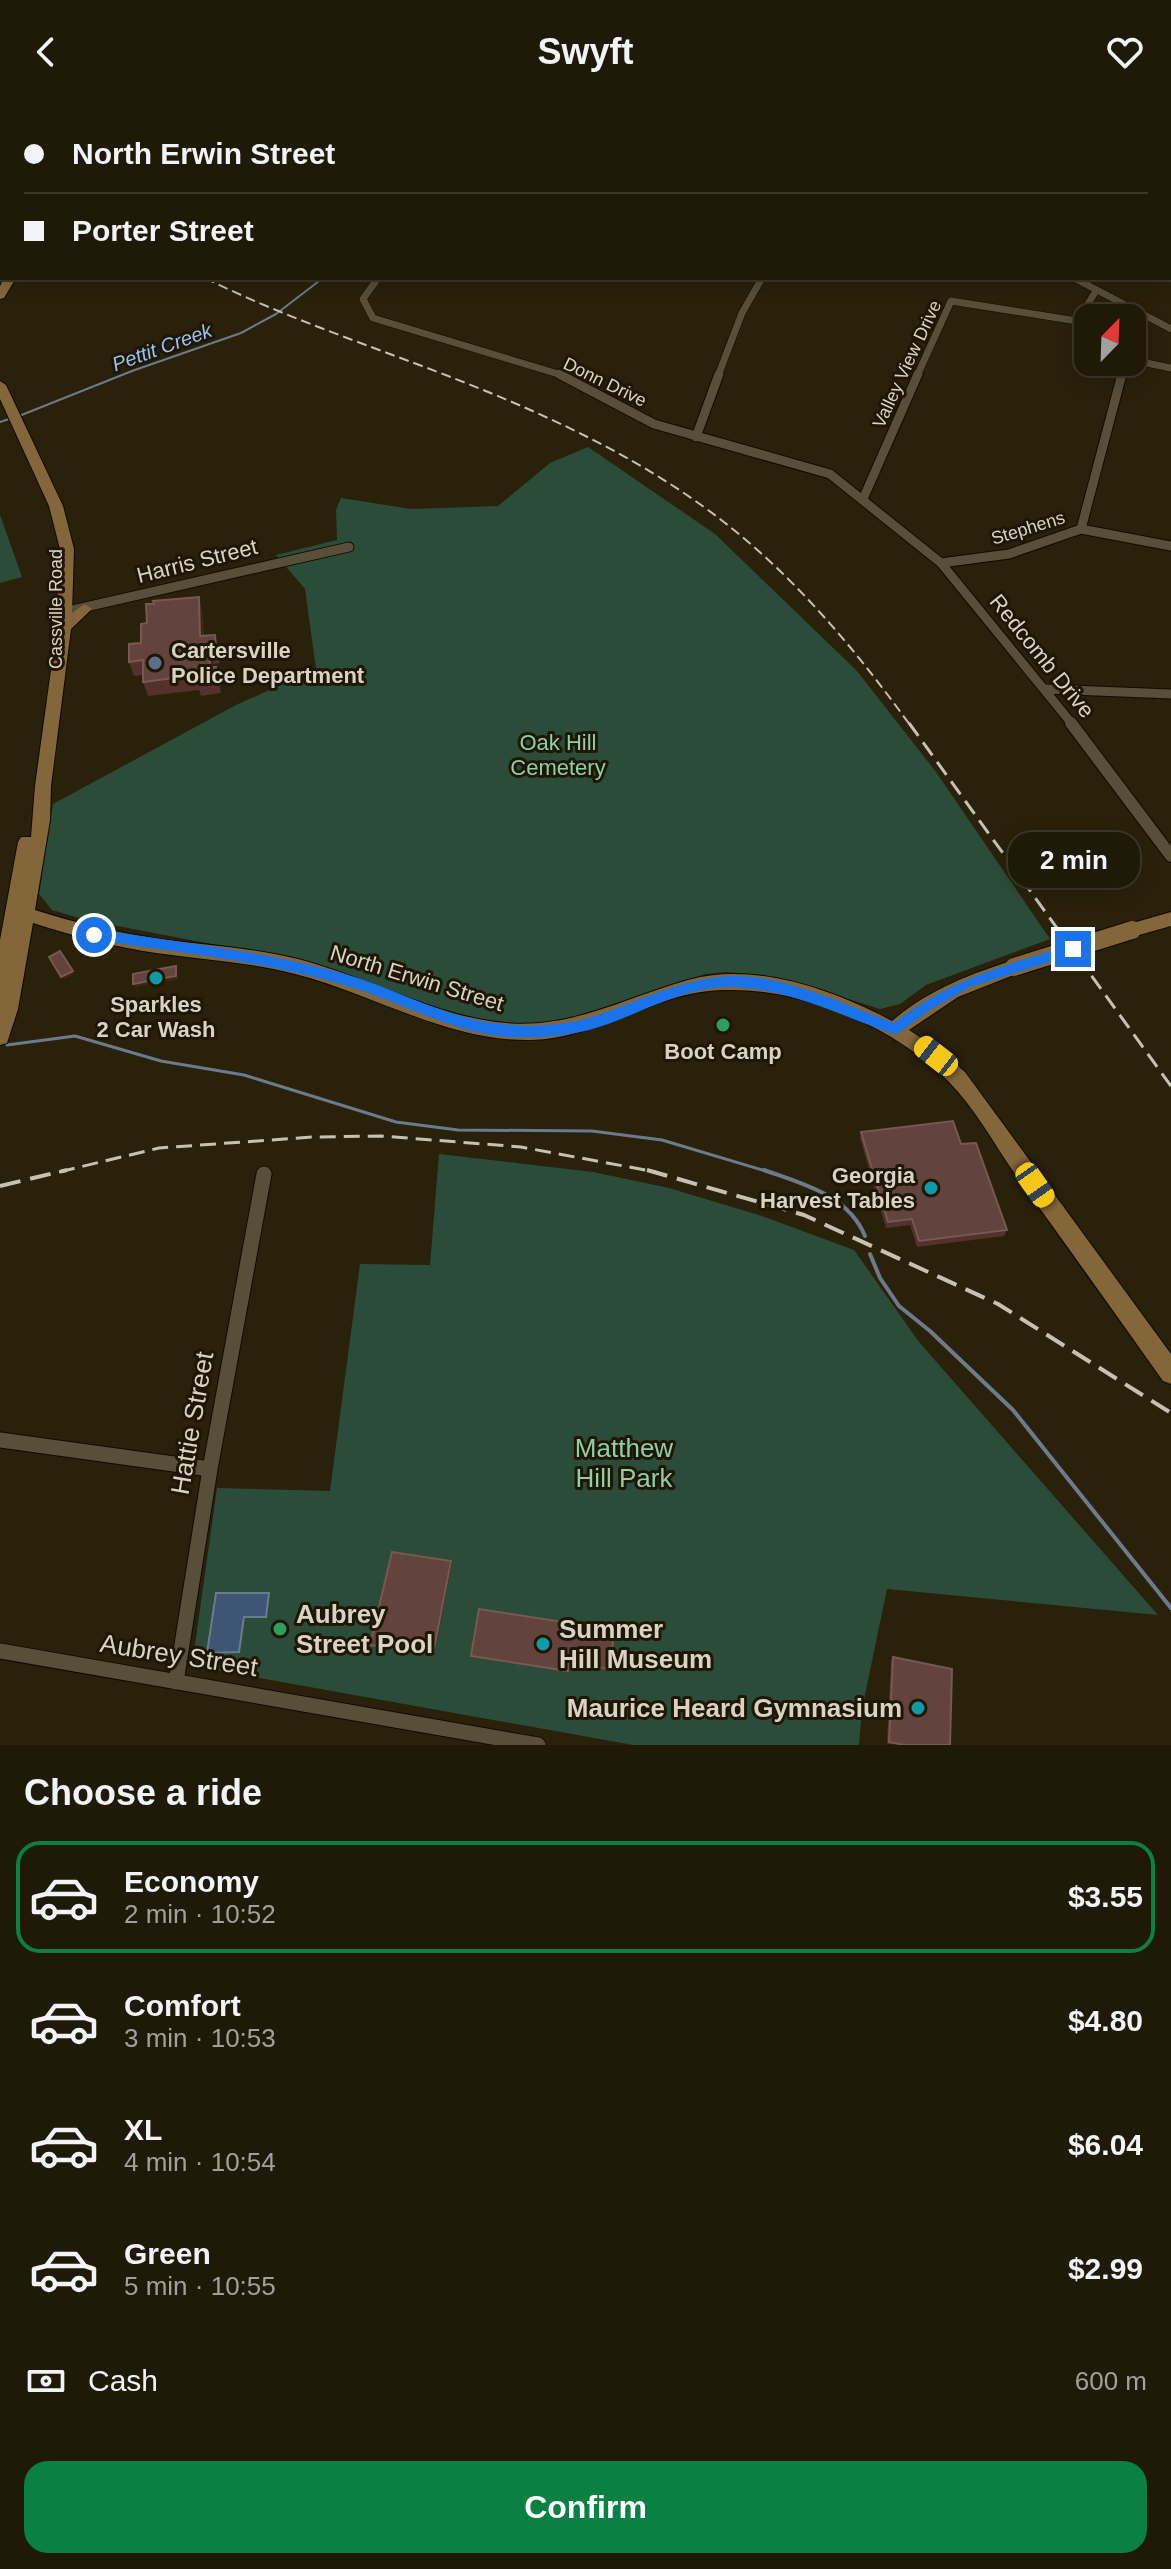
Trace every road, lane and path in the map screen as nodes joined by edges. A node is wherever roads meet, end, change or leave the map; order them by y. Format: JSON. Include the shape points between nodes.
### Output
{"nodes":[{"id":1,"x":377,"y":280,"type":"edge"},
{"id":2,"x":761,"y":280,"type":"edge"},
{"id":3,"x":1077,"y":280,"type":"edge"},
{"id":4,"x":1096,"y":291,"type":"junction"},
{"id":5,"x":1171,"y":329,"type":"edge"},
{"id":6,"x":1146,"y":363,"type":"edge"},
{"id":7,"x":1171,"y":368,"type":"edge"},
{"id":8,"x":1121,"y":376,"type":"edge"},
{"id":9,"x":0,"y":385,"type":"edge"},
{"id":10,"x":0,"y":406,"type":"edge"},
{"id":11,"x":17,"y":433,"type":"junction"},
{"id":12,"x":696,"y":437,"type":"junction"},
{"id":13,"x":863,"y":499,"type":"junction"},
{"id":14,"x":1081,"y":529,"type":"junction"},
{"id":15,"x":1171,"y":546,"type":"edge"},
{"id":16,"x":349,"y":547,"type":"dead end"},
{"id":17,"x":941,"y":563,"type":"junction"},
{"id":18,"x":85,"y":609,"type":"joint"},
{"id":19,"x":61,"y":618,"type":"junction"},
{"id":20,"x":1046,"y":689,"type":"junction"},
{"id":21,"x":1171,"y":694,"type":"edge"},
{"id":22,"x":1171,"y":856,"type":"edge"},
{"id":23,"x":14,"y":910,"type":"edge"},
{"id":24,"x":1171,"y":919,"type":"edge"},
{"id":25,"x":0,"y":989,"type":"edge"},
{"id":26,"x":896,"y":1029,"type":"junction"},
{"id":27,"x":0,"y":1037,"type":"edge"},
{"id":28,"x":264,"y":1174,"type":"dead end"},
{"id":29,"x":1171,"y":1373,"type":"edge"},
{"id":30,"x":0,"y":1440,"type":"edge"},
{"id":31,"x":210,"y":1469,"type":"junction"},
{"id":32,"x":0,"y":1651,"type":"edge"},
{"id":33,"x":176,"y":1682,"type":"junction"},
{"id":34,"x":538,"y":1745,"type":"edge"}],
"edges":[{"from":1,"to":12,"type":"street","name":"Donn Drive","via":[[363,299],[373,318],[564,376],[654,424]]},
{"from":2,"to":12,"type":"street","via":[[742,313]]},
{"from":3,"to":4,"type":"street"},
{"from":4,"to":5,"type":"street"},
{"from":4,"to":13,"type":"street","name":"Valley View Drive","via":[[1077,321],[951,301]]},
{"from":6,"to":7,"type":"street"},
{"from":8,"to":14,"type":"street"},
{"from":9,"to":11,"type":"street","name":"Cassville Road"},
{"from":10,"to":11,"type":"street","name":"Cassville Road"},
{"from":11,"to":19,"type":"street","name":"Cassville Road","via":[[54,531]]},
{"from":12,"to":13,"type":"street","name":"Donn Drive","via":[[830,474]]},
{"from":13,"to":17,"type":"street","name":"Redcomb Drive"},
{"from":14,"to":15,"type":"street","name":"Stephens"},
{"from":14,"to":17,"type":"street","name":"Stephens","via":[[1009,554]]},
{"from":16,"to":18,"type":"street","name":"Harris Street"},
{"from":17,"to":20,"type":"street","name":"Redcomb Drive"},
{"from":18,"to":19,"type":"street"},
{"from":19,"to":23,"type":"street","name":"Cassville Road","via":[[42,820]]},
{"from":20,"to":21,"type":"street"},
{"from":20,"to":22,"type":"street","name":"Redcomb Drive"},
{"from":23,"to":25,"type":"street","name":"Cassville Road"},
{"from":23,"to":26,"type":"street","name":"North Erwin Street","via":[[94,935],[305,968],[447,1018],[506,1031],[588,1024],[688,987],[733,981],[788,990]]},
{"from":23,"to":27,"type":"street","name":"Cassville Road","via":[[9,1009]]},
{"from":24,"to":26,"type":"street","bridge":true,"via":[[954,989]]},
{"from":26,"to":29,"type":"street","name":"North Erwin Street","via":[[936,1056],[967,1089]]},
{"from":28,"to":31,"type":"street","name":"Hattie Street"},
{"from":30,"to":31,"type":"street"},
{"from":31,"to":33,"type":"street","name":"Hattie Street"},
{"from":32,"to":33,"type":"street","name":"Aubrey Street"},
{"from":33,"to":34,"type":"street","name":"Aubrey Street"}]}
